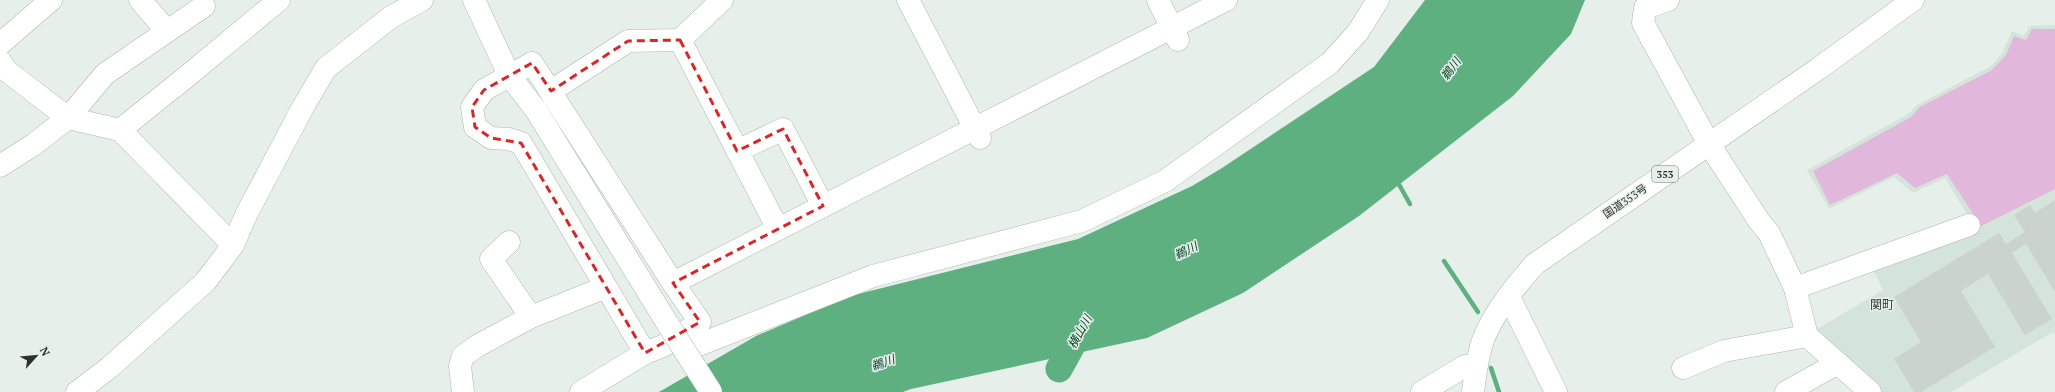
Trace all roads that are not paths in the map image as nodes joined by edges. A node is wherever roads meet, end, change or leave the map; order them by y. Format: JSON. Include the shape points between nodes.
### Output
{"nodes":[{"id":1,"x":51,"y":0,"type":"edge"},
{"id":2,"x":279,"y":0,"type":"edge"},
{"id":3,"x":422,"y":0,"type":"edge"},
{"id":4,"x":474,"y":0,"type":"edge"},
{"id":5,"x":722,"y":0,"type":"edge"},
{"id":6,"x":908,"y":0,"type":"edge"},
{"id":7,"x":1158,"y":0,"type":"edge"},
{"id":8,"x":1226,"y":0,"type":"edge"},
{"id":9,"x":1378,"y":0,"type":"edge"},
{"id":10,"x":1668,"y":0,"type":"edge"},
{"id":11,"x":1913,"y":0,"type":"edge"},
{"id":12,"x":141,"y":1,"type":"edge"},
{"id":13,"x":204,"y":6,"type":"dead end"},
{"id":14,"x":167,"y":31,"type":"junction"},
{"id":15,"x":1175,"y":34,"type":"junction"},
{"id":16,"x":680,"y":40,"type":"junction"},
{"id":17,"x":0,"y":44,"type":"edge"},
{"id":18,"x":0,"y":61,"type":"edge"},
{"id":19,"x":509,"y":75,"type":"junction"},
{"id":20,"x":551,"y":91,"type":"junction"},
{"id":21,"x":68,"y":118,"type":"junction"},
{"id":22,"x":120,"y":130,"type":"junction"},
{"id":23,"x":977,"y":133,"type":"junction"},
{"id":24,"x":1709,"y":144,"type":"junction"},
{"id":25,"x":737,"y":151,"type":"junction"},
{"id":26,"x":0,"y":166,"type":"edge"},
{"id":27,"x":822,"y":206,"type":"junction"},
{"id":28,"x":1969,"y":225,"type":"dead end"},
{"id":29,"x":778,"y":229,"type":"junction"},
{"id":30,"x":509,"y":242,"type":"dead end"},
{"id":31,"x":233,"y":245,"type":"junction"},
{"id":32,"x":673,"y":283,"type":"junction"},
{"id":33,"x":606,"y":287,"type":"junction"},
{"id":34,"x":1795,"y":288,"type":"junction"},
{"id":35,"x":1509,"y":296,"type":"junction"},
{"id":36,"x":530,"y":318,"type":"junction"},
{"id":37,"x":1807,"y":336,"type":"junction"},
{"id":38,"x":696,"y":346,"type":"dead end"},
{"id":39,"x":645,"y":353,"type":"junction"},
{"id":40,"x":1838,"y":363,"type":"junction"},
{"id":41,"x":1477,"y":364,"type":"junction"},
{"id":42,"x":1683,"y":368,"type":"dead end"},
{"id":43,"x":77,"y":392,"type":"edge"},
{"id":44,"x":463,"y":392,"type":"edge"},
{"id":45,"x":581,"y":392,"type":"edge"},
{"id":46,"x":711,"y":392,"type":"edge"},
{"id":47,"x":1422,"y":392,"type":"edge"},
{"id":48,"x":1473,"y":392,"type":"edge"},
{"id":49,"x":1556,"y":392,"type":"edge"},
{"id":50,"x":1786,"y":392,"type":"edge"},
{"id":51,"x":1870,"y":392,"type":"edge"}],
"edges":[{"from":1,"to":17,"type":"main road"},
{"from":2,"to":22,"type":"main road"},
{"from":3,"to":31,"type":"main road","via":[[391,17],[326,68],[266,177]]},
{"from":4,"to":19,"type":"main road"},
{"from":5,"to":16,"type":"main road"},
{"from":6,"to":23,"type":"main road"},
{"from":7,"to":15,"type":"main road"},
{"from":8,"to":15,"type":"main road"},
{"from":9,"to":38,"type":"main road","via":[[1358,32],[1330,63],[1164,181],[1082,221],[873,276]]},
{"from":10,"to":24,"type":"main road","via":[[1644,8],[1643,23]]},
{"from":11,"to":24,"type":"main road","name":"国道353号","number":"353"},
{"from":12,"to":14,"type":"main road"},
{"from":13,"to":14,"type":"main road"},
{"from":14,"to":21,"type":"main road","via":[[104,74]]},
{"from":15,"to":23,"type":"main road"},
{"from":16,"to":20,"type":"main road","via":[[628,41]]},
{"from":16,"to":25,"type":"main road"},
{"from":18,"to":21,"type":"main road","via":[[6,71]]},
{"from":19,"to":20,"type":"main road","via":[[532,63]]},
{"from":19,"to":33,"type":"main road","via":[[484,90],[472,107],[475,127],[491,138],[521,143]]},
{"from":19,"to":46,"type":"main road","bridge":true,"via":[[536,110]]},
{"from":20,"to":32,"type":"main road"},
{"from":21,"to":22,"type":"main road"},
{"from":21,"to":26,"type":"main road"},
{"from":22,"to":31,"type":"main road"},
{"from":23,"to":27,"type":"main road"},
{"from":24,"to":34,"type":"main road","via":[[1769,233]]},
{"from":24,"to":35,"type":"main road","name":"国道353号","number":"353","via":[[1547,254],[1526,274]]},
{"from":25,"to":27,"type":"main road","via":[[783,129]]},
{"from":25,"to":29,"type":"main road"},
{"from":27,"to":29,"type":"main road"},
{"from":28,"to":34,"type":"main road"},
{"from":29,"to":32,"type":"main road"},
{"from":30,"to":36,"type":"main road","via":[[491,259]]},
{"from":31,"to":43,"type":"main road","via":[[206,281],[109,368]]},
{"from":32,"to":39,"type":"main road","via":[[700,322],[663,346]]},
{"from":33,"to":36,"type":"main road"},
{"from":33,"to":39,"type":"main road"},
{"from":34,"to":37,"type":"main road"},
{"from":35,"to":41,"type":"main road","name":"国道353号","number":"353","via":[[1489,329]]},
{"from":35,"to":49,"type":"main road"},
{"from":36,"to":44,"type":"main road","via":[[463,356],[460,366]]},
{"from":37,"to":40,"type":"main road"},
{"from":37,"to":42,"type":"main road","via":[[1724,351]]},
{"from":39,"to":45,"type":"main road"},
{"from":40,"to":50,"type":"main road"},
{"from":40,"to":51,"type":"main road"},
{"from":41,"to":47,"type":"main road","via":[[1465,366]]},
{"from":41,"to":48,"type":"main road","name":"国道353号","number":"353"}]}
